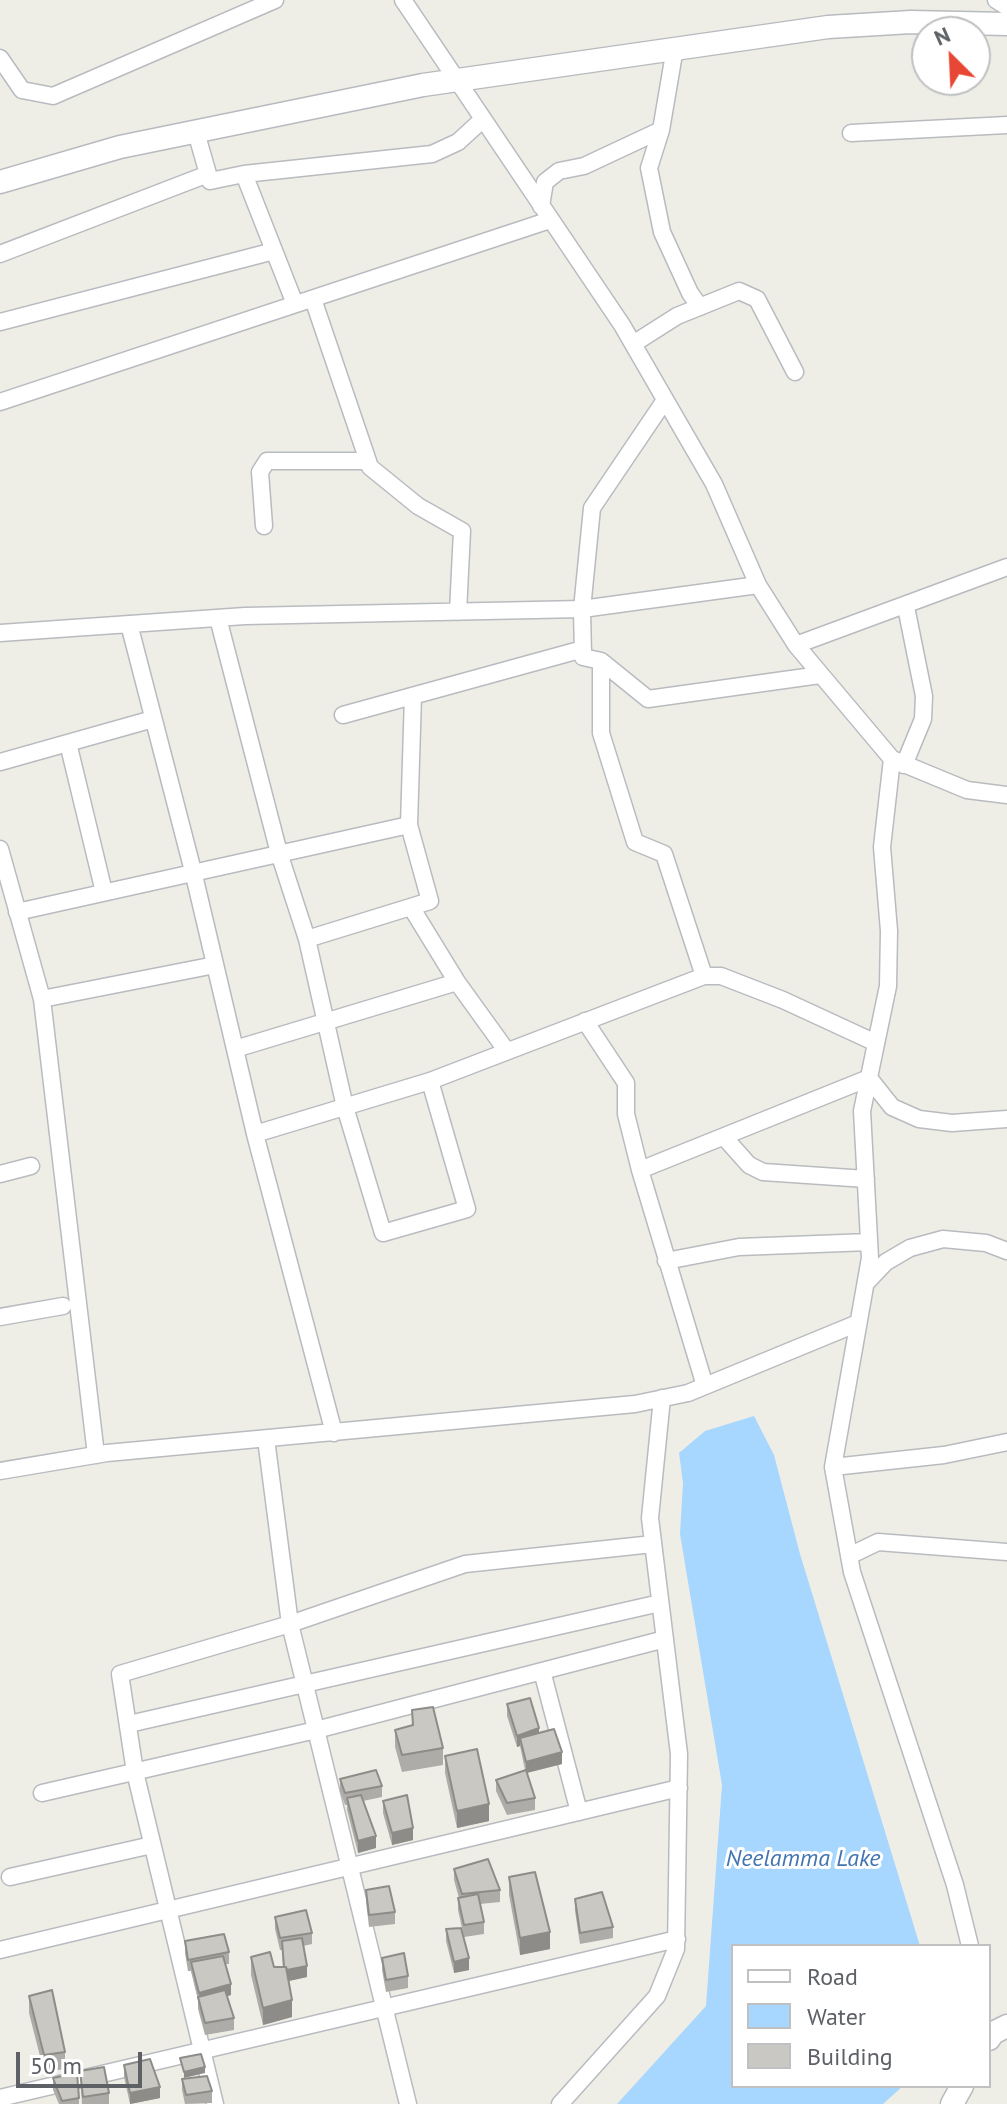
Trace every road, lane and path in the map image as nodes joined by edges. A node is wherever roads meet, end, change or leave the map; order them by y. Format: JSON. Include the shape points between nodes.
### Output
{"nodes":[{"id":1,"x":275,"y":0,"type":"edge"},
{"id":2,"x":403,"y":0,"type":"edge"},
{"id":3,"x":996,"y":0,"type":"edge"},
{"id":4,"x":1007,"y":7,"type":"edge"},
{"id":5,"x":1007,"y":24,"type":"edge"},
{"id":6,"x":675,"y":48,"type":"junction"},
{"id":7,"x":0,"y":58,"type":"edge"},
{"id":8,"x":455,"y":81,"type":"junction"},
{"id":9,"x":482,"y":120,"type":"junction"},
{"id":10,"x":1007,"y":125,"type":"edge"},
{"id":11,"x":661,"y":130,"type":"junction"},
{"id":12,"x":196,"y":132,"type":"junction"},
{"id":13,"x":851,"y":133,"type":"dead end"},
{"id":14,"x":208,"y":174,"type":"junction"},
{"id":15,"x":244,"y":174,"type":"junction"},
{"id":16,"x":0,"y":182,"type":"edge"},
{"id":17,"x":545,"y":213,"type":"junction"},
{"id":18,"x":274,"y":251,"type":"junction"},
{"id":19,"x":0,"y":254,"type":"edge"},
{"id":20,"x":313,"y":299,"type":"junction"},
{"id":21,"x":295,"y":304,"type":"junction"},
{"id":22,"x":700,"y":307,"type":"junction"},
{"id":23,"x":0,"y":322,"type":"edge"},
{"id":24,"x":633,"y":344,"type":"junction"},
{"id":25,"x":795,"y":372,"type":"dead end"},
{"id":26,"x":665,"y":400,"type":"junction"},
{"id":27,"x":0,"y":402,"type":"edge"},
{"id":28,"x":368,"y":461,"type":"junction"},
{"id":29,"x":264,"y":526,"type":"dead end"},
{"id":30,"x":1007,"y":567,"type":"edge"},
{"id":31,"x":758,"y":585,"type":"junction"},
{"id":32,"x":906,"y":607,"type":"junction"},
{"id":33,"x":582,"y":609,"type":"junction"},
{"id":34,"x":458,"y":612,"type":"junction"},
{"id":35,"x":218,"y":618,"type":"junction"},
{"id":36,"x":129,"y":624,"type":"junction"},
{"id":37,"x":0,"y":633,"type":"edge"},
{"id":38,"x":796,"y":645,"type":"junction"},
{"id":39,"x":583,"y":649,"type":"junction"},
{"id":40,"x":601,"y":661,"type":"junction"},
{"id":41,"x":820,"y":675,"type":"junction"},
{"id":42,"x":413,"y":696,"type":"junction"},
{"id":43,"x":343,"y":715,"type":"dead end"},
{"id":44,"x":153,"y":719,"type":"junction"},
{"id":45,"x":68,"y":743,"type":"junction"},
{"id":46,"x":0,"y":762,"type":"edge"},
{"id":47,"x":898,"y":762,"type":"junction"},
{"id":48,"x":1007,"y":795,"type":"edge"},
{"id":49,"x":409,"y":825,"type":"junction"},
{"id":50,"x":0,"y":849,"type":"edge"},
{"id":51,"x":279,"y":853,"type":"junction"},
{"id":52,"x":193,"y":871,"type":"junction"},
{"id":53,"x":104,"y":892,"type":"junction"},
{"id":54,"x":411,"y":907,"type":"junction"},
{"id":55,"x":17,"y":912,"type":"junction"},
{"id":56,"x":307,"y":939,"type":"junction"},
{"id":57,"x":215,"y":965,"type":"junction"},
{"id":58,"x":704,"y":976,"type":"junction"},
{"id":59,"x":457,"y":982,"type":"junction"},
{"id":60,"x":42,"y":999,"type":"junction"},
{"id":61,"x":585,"y":1021,"type":"junction"},
{"id":62,"x":325,"y":1022,"type":"junction"},
{"id":63,"x":876,"y":1043,"type":"junction"},
{"id":64,"x":235,"y":1049,"type":"junction"},
{"id":65,"x":506,"y":1050,"type":"junction"},
{"id":66,"x":869,"y":1078,"type":"junction"},
{"id":67,"x":430,"y":1081,"type":"junction"},
{"id":68,"x":345,"y":1107,"type":"junction"},
{"id":69,"x":1007,"y":1119,"type":"edge"},
{"id":70,"x":255,"y":1134,"type":"junction"},
{"id":71,"x":724,"y":1137,"type":"junction"},
{"id":72,"x":31,"y":1166,"type":"dead end"},
{"id":73,"x":640,"y":1170,"type":"junction"},
{"id":74,"x":0,"y":1174,"type":"edge"},
{"id":75,"x":866,"y":1179,"type":"junction"},
{"id":76,"x":869,"y":1242,"type":"junction"},
{"id":77,"x":1007,"y":1251,"type":"edge"},
{"id":78,"x":666,"y":1261,"type":"junction"},
{"id":79,"x":865,"y":1284,"type":"junction"},
{"id":80,"x":63,"y":1306,"type":"dead end"},
{"id":81,"x":0,"y":1317,"type":"edge"},
{"id":82,"x":858,"y":1323,"type":"junction"},
{"id":83,"x":705,"y":1386,"type":"junction"},
{"id":84,"x":662,"y":1398,"type":"junction"},
{"id":85,"x":334,"y":1433,"type":"junction"},
{"id":86,"x":266,"y":1439,"type":"junction"},
{"id":87,"x":1007,"y":1442,"type":"edge"},
{"id":88,"x":96,"y":1455,"type":"junction"},
{"id":89,"x":833,"y":1467,"type":"junction"},
{"id":90,"x":0,"y":1471,"type":"edge"},
{"id":91,"x":653,"y":1544,"type":"junction"},
{"id":92,"x":1007,"y":1552,"type":"edge"},
{"id":93,"x":849,"y":1556,"type":"junction"},
{"id":94,"x":660,"y":1603,"type":"junction"},
{"id":95,"x":290,"y":1624,"type":"junction"},
{"id":96,"x":665,"y":1639,"type":"junction"},
{"id":97,"x":542,"y":1671,"type":"junction"},
{"id":98,"x":304,"y":1682,"type":"junction"},
{"id":99,"x":129,"y":1724,"type":"junction"},
{"id":100,"x":316,"y":1730,"type":"junction"},
{"id":101,"x":135,"y":1772,"type":"junction"},
{"id":102,"x":679,"y":1788,"type":"junction"},
{"id":103,"x":42,"y":1793,"type":"dead end"},
{"id":104,"x":579,"y":1812,"type":"junction"},
{"id":105,"x":152,"y":1845,"type":"junction"},
{"id":106,"x":350,"y":1868,"type":"junction"},
{"id":107,"x":10,"y":1877,"type":"dead end"},
{"id":108,"x":168,"y":1910,"type":"junction"},
{"id":109,"x":677,"y":1939,"type":"junction"},
{"id":110,"x":970,"y":1944,"type":"edge"},
{"id":111,"x":0,"y":1950,"type":"edge"},
{"id":112,"x":385,"y":2007,"type":"junction"},
{"id":113,"x":202,"y":2050,"type":"junction"},
{"id":114,"x":0,"y":2098,"type":"edge"},
{"id":115,"x":215,"y":2104,"type":"edge"},
{"id":116,"x":408,"y":2104,"type":"edge"},
{"id":117,"x":560,"y":2104,"type":"edge"}],
"edges":[{"from":1,"to":7,"type":"street","via":[[53,96],[22,90]]},
{"from":2,"to":8,"type":"street"},
{"from":3,"to":4,"type":"street"},
{"from":5,"to":6,"type":"street","via":[[828,27]]},
{"from":6,"to":8,"type":"street"},
{"from":6,"to":11,"type":"street"},
{"from":8,"to":9,"type":"street"},
{"from":8,"to":12,"type":"street"},
{"from":9,"to":15,"type":"street","via":[[458,142],[432,154]]},
{"from":9,"to":17,"type":"street"},
{"from":10,"to":13,"type":"street"},
{"from":11,"to":17,"type":"street","via":[[584,166],[559,171],[545,182]]},
{"from":11,"to":22,"type":"street","via":[[649,168],[662,232]]},
{"from":12,"to":14,"type":"street"},
{"from":12,"to":16,"type":"street","via":[[120,147]]},
{"from":14,"to":15,"type":"street","via":[[210,181]]},
{"from":14,"to":19,"type":"street"},
{"from":15,"to":18,"type":"street"},
{"from":17,"to":20,"type":"street"},
{"from":17,"to":24,"type":"street"},
{"from":18,"to":21,"type":"street"},
{"from":18,"to":23,"type":"street"},
{"from":20,"to":21,"type":"street"},
{"from":20,"to":28,"type":"street"},
{"from":21,"to":27,"type":"street"},
{"from":22,"to":24,"type":"street"},
{"from":22,"to":25,"type":"street","via":[[739,291],[757,299]]},
{"from":24,"to":26,"type":"street"},
{"from":26,"to":31,"type":"street","via":[[714,484]]},
{"from":26,"to":33,"type":"street","via":[[592,508]]},
{"from":28,"to":29,"type":"street","via":[[267,461],[260,472]]},
{"from":28,"to":34,"type":"street","via":[[418,506],[462,531]]},
{"from":30,"to":32,"type":"street"},
{"from":31,"to":33,"type":"street"},
{"from":31,"to":38,"type":"street"},
{"from":32,"to":38,"type":"street"},
{"from":32,"to":47,"type":"street","via":[[924,696],[923,719]]},
{"from":33,"to":34,"type":"street"},
{"from":33,"to":39,"type":"street"},
{"from":34,"to":35,"type":"street"},
{"from":35,"to":36,"type":"street"},
{"from":35,"to":51,"type":"street"},
{"from":36,"to":37,"type":"street"},
{"from":36,"to":44,"type":"street"},
{"from":38,"to":41,"type":"street"},
{"from":39,"to":40,"type":"street","via":[[583,657]]},
{"from":39,"to":42,"type":"street"},
{"from":40,"to":41,"type":"street","via":[[648,699]]},
{"from":40,"to":58,"type":"street","via":[[601,733],[635,842],[664,854]]},
{"from":41,"to":47,"type":"street"},
{"from":42,"to":43,"type":"street"},
{"from":42,"to":49,"type":"street"},
{"from":44,"to":45,"type":"street"},
{"from":44,"to":52,"type":"street"},
{"from":45,"to":46,"type":"street"},
{"from":45,"to":53,"type":"street"},
{"from":47,"to":48,"type":"street","via":[[967,790]]},
{"from":47,"to":63,"type":"street","via":[[882,847],[888,986]]},
{"from":49,"to":51,"type":"street"},
{"from":49,"to":54,"type":"street","via":[[430,901]]},
{"from":50,"to":55,"type":"street"},
{"from":51,"to":52,"type":"street"},
{"from":51,"to":56,"type":"street"},
{"from":52,"to":53,"type":"street"},
{"from":52,"to":57,"type":"street"},
{"from":53,"to":55,"type":"street"},
{"from":54,"to":56,"type":"street"},
{"from":54,"to":59,"type":"street"},
{"from":55,"to":60,"type":"street"},
{"from":56,"to":62,"type":"street"},
{"from":57,"to":60,"type":"street"},
{"from":57,"to":64,"type":"street"},
{"from":58,"to":61,"type":"street"},
{"from":58,"to":63,"type":"street","via":[[721,976],[783,1000]]},
{"from":59,"to":62,"type":"street"},
{"from":59,"to":65,"type":"street"},
{"from":60,"to":88,"type":"street"},
{"from":61,"to":65,"type":"street"},
{"from":61,"to":73,"type":"street","via":[[626,1083],[626,1114]]},
{"from":62,"to":64,"type":"street"},
{"from":62,"to":68,"type":"street"},
{"from":63,"to":66,"type":"street"},
{"from":64,"to":70,"type":"street"},
{"from":65,"to":67,"type":"street"},
{"from":66,"to":69,"type":"street","via":[[892,1107],[919,1119]]},
{"from":66,"to":71,"type":"street"},
{"from":66,"to":75,"type":"street","via":[[862,1111]]},
{"from":67,"to":68,"type":"street"},
{"from":67,"to":68,"type":"street","via":[[467,1209],[383,1233]]},
{"from":68,"to":70,"type":"street"},
{"from":70,"to":85,"type":"street"},
{"from":71,"to":73,"type":"street"},
{"from":71,"to":75,"type":"street","via":[[749,1165],[763,1172]]},
{"from":72,"to":74,"type":"street"},
{"from":73,"to":78,"type":"street"},
{"from":75,"to":76,"type":"street"},
{"from":76,"to":78,"type":"street","via":[[739,1247]]},
{"from":76,"to":79,"type":"street"},
{"from":77,"to":79,"type":"street","via":[[943,1239],[910,1248],[886,1262]]},
{"from":78,"to":83,"type":"street"},
{"from":79,"to":82,"type":"street"},
{"from":80,"to":81,"type":"street"},
{"from":82,"to":83,"type":"street"},
{"from":82,"to":89,"type":"street"},
{"from":83,"to":84,"type":"street"},
{"from":84,"to":85,"type":"street"},
{"from":84,"to":91,"type":"street","via":[[650,1518]]},
{"from":85,"to":86,"type":"street"},
{"from":86,"to":88,"type":"street"},
{"from":86,"to":95,"type":"street"},
{"from":87,"to":89,"type":"street"},
{"from":88,"to":90,"type":"street"},
{"from":89,"to":93,"type":"street"},
{"from":91,"to":94,"type":"street"},
{"from":91,"to":95,"type":"street","via":[[465,1564]]},
{"from":92,"to":93,"type":"street","via":[[878,1542]]},
{"from":93,"to":110,"type":"street"},
{"from":94,"to":96,"type":"street"},
{"from":94,"to":98,"type":"street"},
{"from":95,"to":98,"type":"street"},
{"from":95,"to":99,"type":"street","via":[[120,1674]]},
{"from":96,"to":97,"type":"street"},
{"from":96,"to":102,"type":"street"},
{"from":97,"to":100,"type":"street"},
{"from":97,"to":104,"type":"street"},
{"from":98,"to":99,"type":"street"},
{"from":98,"to":100,"type":"street"},
{"from":99,"to":101,"type":"street"},
{"from":100,"to":101,"type":"street"},
{"from":100,"to":106,"type":"street"},
{"from":101,"to":103,"type":"street"},
{"from":101,"to":105,"type":"street"},
{"from":102,"to":104,"type":"street"},
{"from":102,"to":109,"type":"street"},
{"from":104,"to":106,"type":"street"},
{"from":105,"to":107,"type":"street"},
{"from":105,"to":108,"type":"street"},
{"from":106,"to":108,"type":"street"},
{"from":106,"to":112,"type":"street"},
{"from":108,"to":111,"type":"street"},
{"from":108,"to":113,"type":"street"},
{"from":109,"to":112,"type":"street"},
{"from":109,"to":117,"type":"street","via":[[657,1996]]},
{"from":112,"to":113,"type":"street"},
{"from":112,"to":116,"type":"street"},
{"from":113,"to":114,"type":"street"},
{"from":113,"to":115,"type":"street"}]}
